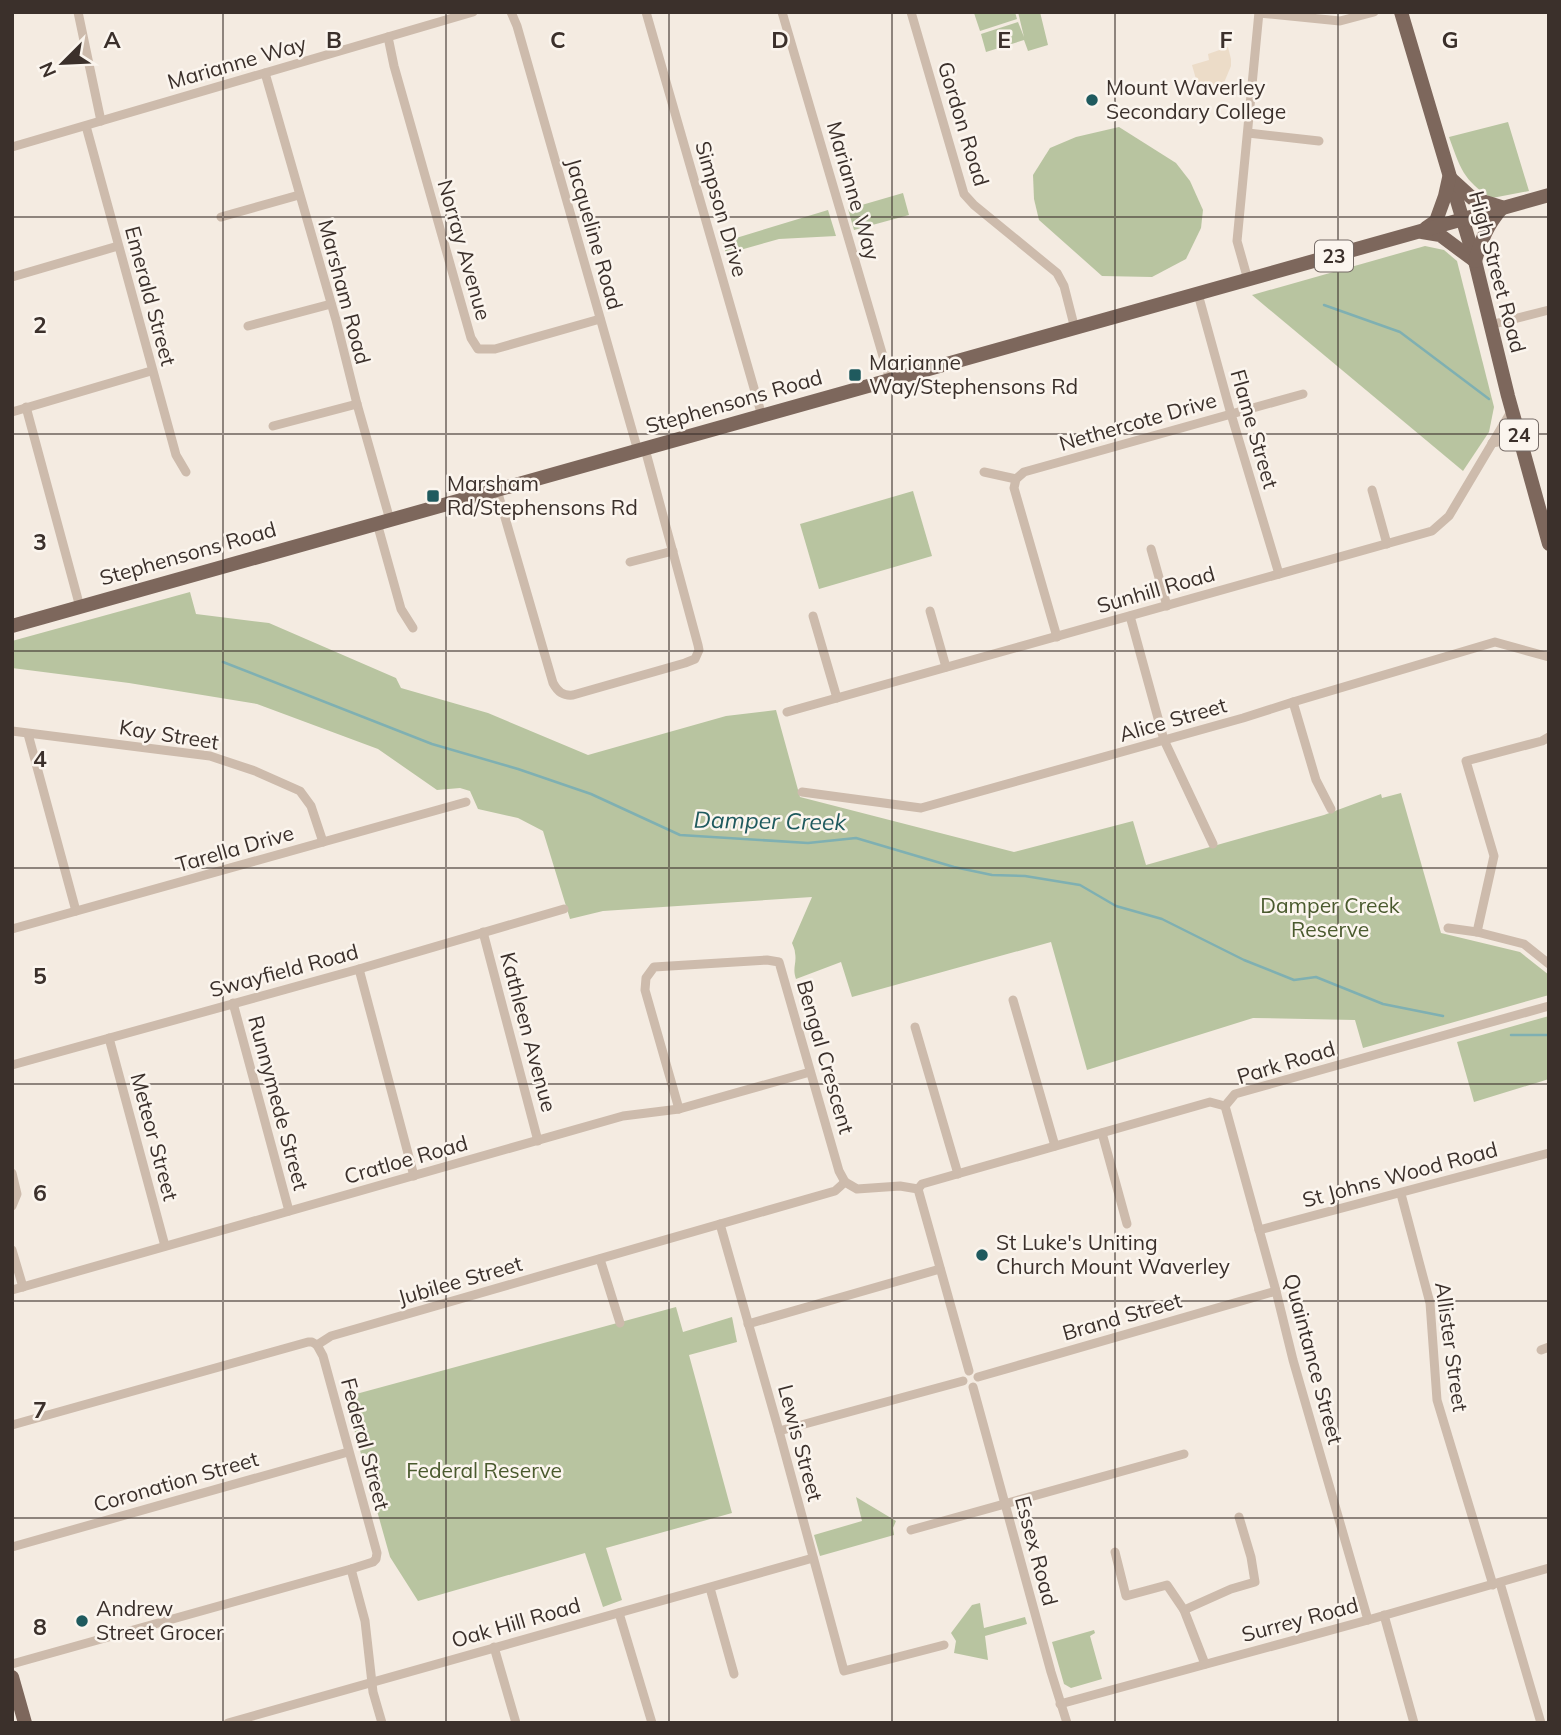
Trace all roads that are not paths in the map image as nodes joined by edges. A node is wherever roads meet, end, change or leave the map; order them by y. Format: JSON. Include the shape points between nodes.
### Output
{"nodes":[{"id":1,"x":78,"y":12,"type":"edge"},
{"id":2,"x":473,"y":12,"type":"edge"},
{"id":3,"x":513,"y":12,"type":"edge"},
{"id":4,"x":646,"y":12,"type":"edge"},
{"id":5,"x":782,"y":12,"type":"edge"},
{"id":6,"x":911,"y":12,"type":"edge"},
{"id":7,"x":1374,"y":12,"type":"edge"},
{"id":8,"x":1401,"y":12,"type":"edge"},
{"id":9,"x":1259,"y":13,"type":"edge"},
{"id":10,"x":388,"y":37,"type":"junction"},
{"id":11,"x":264,"y":73,"type":"junction"},
{"id":12,"x":101,"y":121,"type":"junction"},
{"id":13,"x":86,"y":125,"type":"junction"},
{"id":14,"x":1248,"y":133,"type":"junction"},
{"id":15,"x":1320,"y":141,"type":"dead end"},
{"id":16,"x":12,"y":147,"type":"edge"},
{"id":17,"x":1449,"y":177,"type":"junction"},
{"id":18,"x":299,"y":194,"type":"junction"},
{"id":19,"x":1549,"y":195,"type":"edge"},
{"id":20,"x":1503,"y":207,"type":"junction"},
{"id":21,"x":221,"y":217,"type":"dead end"},
{"id":22,"x":1462,"y":219,"type":"junction"},
{"id":23,"x":1421,"y":232,"type":"junction"},
{"id":24,"x":118,"y":246,"type":"junction"},
{"id":25,"x":1475,"y":261,"type":"junction"},
{"id":26,"x":12,"y":276,"type":"edge"},
{"id":27,"x":1248,"y":280,"type":"junction"},
{"id":28,"x":1198,"y":294,"type":"junction"},
{"id":29,"x":331,"y":304,"type":"junction"},
{"id":30,"x":1549,"y":310,"type":"edge"},
{"id":31,"x":600,"y":319,"type":"junction"},
{"id":32,"x":248,"y":326,"type":"dead end"},
{"id":33,"x":1490,"y":326,"type":"junction"},
{"id":34,"x":1075,"y":329,"type":"junction"},
{"id":35,"x":151,"y":371,"type":"junction"},
{"id":36,"x":890,"y":380,"type":"junction"},
{"id":37,"x":1303,"y":394,"type":"dead end"},
{"id":38,"x":357,"y":404,"type":"junction"},
{"id":39,"x":26,"y":407,"type":"junction"},
{"id":40,"x":1512,"y":410,"type":"junction"},
{"id":41,"x":12,"y":411,"type":"edge"},
{"id":42,"x":1231,"y":414,"type":"junction"},
{"id":43,"x":762,"y":416,"type":"junction"},
{"id":44,"x":273,"y":426,"type":"dead end"},
{"id":45,"x":1520,"y":438,"type":"junction"},
{"id":46,"x":1492,"y":443,"type":"junction"},
{"id":47,"x":641,"y":450,"type":"junction"},
{"id":48,"x":186,"y":472,"type":"dead end"},
{"id":49,"x":985,"y":472,"type":"dead end"},
{"id":50,"x":1016,"y":479,"type":"junction"},
{"id":51,"x":497,"y":490,"type":"junction"},
{"id":52,"x":1372,"y":490,"type":"dead end"},
{"id":53,"x":384,"y":522,"type":"junction"},
{"id":54,"x":1387,"y":544,"type":"junction"},
{"id":55,"x":1549,"y":544,"type":"edge"},
{"id":56,"x":1151,"y":549,"type":"dead end"},
{"id":57,"x":673,"y":551,"type":"junction"},
{"id":58,"x":630,"y":562,"type":"dead end"},
{"id":59,"x":1279,"y":574,"type":"junction"},
{"id":60,"x":1167,"y":606,"type":"junction"},
{"id":61,"x":80,"y":607,"type":"junction"},
{"id":62,"x":930,"y":611,"type":"dead end"},
{"id":63,"x":813,"y":616,"type":"dead end"},
{"id":64,"x":1130,"y":616,"type":"junction"},
{"id":65,"x":12,"y":626,"type":"edge"},
{"id":66,"x":413,"y":628,"type":"dead end"},
{"id":67,"x":1057,"y":636,"type":"junction"},
{"id":68,"x":1549,"y":657,"type":"edge"},
{"id":69,"x":946,"y":667,"type":"junction"},
{"id":70,"x":837,"y":698,"type":"junction"},
{"id":71,"x":1293,"y":702,"type":"junction"},
{"id":72,"x":786,"y":712,"type":"dead end"},
{"id":73,"x":12,"y":731,"type":"edge"},
{"id":74,"x":28,"y":734,"type":"junction"},
{"id":75,"x":1549,"y":737,"type":"edge"},
{"id":76,"x":1164,"y":740,"type":"junction"},
{"id":77,"x":802,"y":792,"type":"dead end"},
{"id":78,"x":467,"y":802,"type":"dead end"},
{"id":79,"x":1331,"y":809,"type":"dead end"},
{"id":80,"x":323,"y":842,"type":"junction"},
{"id":81,"x":1213,"y":844,"type":"dead end"},
{"id":82,"x":564,"y":909,"type":"dead end"},
{"id":83,"x":76,"y":911,"type":"junction"},
{"id":84,"x":1448,"y":928,"type":"dead end"},
{"id":85,"x":12,"y":929,"type":"edge"},
{"id":86,"x":483,"y":932,"type":"junction"},
{"id":87,"x":1477,"y":932,"type":"junction"},
{"id":88,"x":1549,"y":964,"type":"edge"},
{"id":89,"x":359,"y":969,"type":"junction"},
{"id":90,"x":1013,"y":1000,"type":"dead end"},
{"id":91,"x":233,"y":1003,"type":"junction"},
{"id":92,"x":1549,"y":1006,"type":"edge"},
{"id":93,"x":915,"y":1027,"type":"dead end"},
{"id":94,"x":109,"y":1038,"type":"junction"},
{"id":95,"x":12,"y":1065,"type":"edge"},
{"id":96,"x":810,"y":1072,"type":"junction"},
{"id":97,"x":1225,"y":1106,"type":"junction"},
{"id":98,"x":679,"y":1109,"type":"junction"},
{"id":99,"x":1102,"y":1133,"type":"junction"},
{"id":100,"x":538,"y":1141,"type":"junction"},
{"id":101,"x":1055,"y":1146,"type":"junction"},
{"id":102,"x":1549,"y":1153,"type":"edge"},
{"id":103,"x":12,"y":1173,"type":"edge"},
{"id":104,"x":958,"y":1174,"type":"junction"},
{"id":105,"x":414,"y":1176,"type":"junction"},
{"id":106,"x":845,"y":1182,"type":"junction"},
{"id":107,"x":918,"y":1189,"type":"junction"},
{"id":108,"x":1401,"y":1194,"type":"junction"},
{"id":109,"x":12,"y":1206,"type":"edge"},
{"id":110,"x":289,"y":1211,"type":"junction"},
{"id":111,"x":720,"y":1224,"type":"junction"},
{"id":112,"x":1127,"y":1224,"type":"dead end"},
{"id":113,"x":1259,"y":1230,"type":"junction"},
{"id":114,"x":165,"y":1246,"type":"junction"},
{"id":115,"x":12,"y":1250,"type":"edge"},
{"id":116,"x":600,"y":1259,"type":"junction"},
{"id":117,"x":940,"y":1269,"type":"junction"},
{"id":118,"x":23,"y":1287,"type":"junction"},
{"id":119,"x":12,"y":1290,"type":"edge"},
{"id":120,"x":1276,"y":1291,"type":"junction"},
{"id":121,"x":620,"y":1323,"type":"dead end"},
{"id":122,"x":748,"y":1324,"type":"junction"},
{"id":123,"x":317,"y":1345,"type":"junction"},
{"id":124,"x":969,"y":1371,"type":"junction"},
{"id":125,"x":978,"y":1377,"type":"junction"},
{"id":126,"x":963,"y":1381,"type":"junction"},
{"id":127,"x":973,"y":1387,"type":"junction"},
{"id":128,"x":12,"y":1425,"type":"edge"},
{"id":129,"x":779,"y":1431,"type":"junction"},
{"id":130,"x":348,"y":1452,"type":"junction"},
{"id":131,"x":1184,"y":1454,"type":"dead end"},
{"id":132,"x":1006,"y":1503,"type":"junction"},
{"id":133,"x":1239,"y":1517,"type":"dead end"},
{"id":134,"x":912,"y":1530,"type":"dead end"},
{"id":135,"x":12,"y":1547,"type":"edge"},
{"id":136,"x":1115,"y":1552,"type":"dead end"},
{"id":137,"x":813,"y":1558,"type":"junction"},
{"id":138,"x":1549,"y":1568,"type":"edge"},
{"id":139,"x":351,"y":1569,"type":"junction"},
{"id":140,"x":1497,"y":1584,"type":"junction"},
{"id":141,"x":710,"y":1588,"type":"junction"},
{"id":142,"x":1184,"y":1609,"type":"junction"},
{"id":143,"x":619,"y":1613,"type":"junction"},
{"id":144,"x":1384,"y":1615,"type":"junction"},
{"id":145,"x":1368,"y":1620,"type":"junction"},
{"id":146,"x":944,"y":1645,"type":"dead end"},
{"id":147,"x":494,"y":1647,"type":"junction"},
{"id":148,"x":12,"y":1664,"type":"edge"},
{"id":149,"x":1205,"y":1664,"type":"junction"},
{"id":150,"x":734,"y":1674,"type":"dead end"},
{"id":151,"x":12,"y":1677,"type":"edge"},
{"id":152,"x":372,"y":1682,"type":"junction"},
{"id":153,"x":1060,"y":1704,"type":"junction"},
{"id":154,"x":1549,"y":1705,"type":"edge"},
{"id":155,"x":1537,"y":1709,"type":"junction"},
{"id":156,"x":1063,"y":1721,"type":"edge"},
{"id":157,"x":25,"y":1723,"type":"edge"},
{"id":158,"x":228,"y":1723,"type":"edge"},
{"id":159,"x":382,"y":1723,"type":"edge"},
{"id":160,"x":516,"y":1723,"type":"edge"},
{"id":161,"x":652,"y":1723,"type":"edge"},
{"id":162,"x":1414,"y":1723,"type":"edge"},
{"id":163,"x":1541,"y":1723,"type":"edge"}],
"edges":[{"from":1,"to":12,"type":"street"},
{"from":2,"to":10,"type":"street","name":"Marianne Way"},
{"from":3,"to":31,"type":"street","name":"Jacqueline Road"},
{"from":4,"to":43,"type":"street","name":"Simpson Drive"},
{"from":5,"to":36,"type":"street","name":"Marianne Way"},
{"from":6,"to":34,"type":"street","name":"Gordon Road","via":[[964,194],[1057,273]]},
{"from":7,"to":9,"type":"street","via":[[1340,21]]},
{"from":8,"to":17,"type":"main road","name":"High Street Road","number":"24"},
{"from":9,"to":14,"type":"street"},
{"from":10,"to":11,"type":"street","name":"Marianne Way"},
{"from":10,"to":31,"type":"street","name":"Norray Avenue","via":[[475,346],[495,349]]},
{"from":11,"to":12,"type":"street","name":"Marianne Way"},
{"from":11,"to":18,"type":"street","name":"Marsham Road"},
{"from":12,"to":13,"type":"street","name":"Marianne Way"},
{"from":13,"to":16,"type":"street","name":"Marianne Way"},
{"from":13,"to":24,"type":"street","name":"Emerald Street"},
{"from":14,"to":15,"type":"street"},
{"from":14,"to":27,"type":"street","via":[[1237,241]]},
{"from":17,"to":20,"type":"main road","via":[[1472,198]]},
{"from":17,"to":22,"type":"main road","name":"High Street Road","number":"24"},
{"from":17,"to":23,"type":"main road","via":[[1436,221]]},
{"from":18,"to":21,"type":"street"},
{"from":18,"to":29,"type":"street","name":"Marsham Road"},
{"from":19,"to":20,"type":"main road","name":"Stephensons Road","number":"23"},
{"from":20,"to":22,"type":"main road","name":"Stephensons Road","number":"23"},
{"from":20,"to":25,"type":"main road","via":[[1491,220]]},
{"from":22,"to":23,"type":"main road","name":"Stephensons Road","number":"23"},
{"from":22,"to":25,"type":"main road","name":"High Street Road","number":"24"},
{"from":23,"to":25,"type":"main road","via":[[1440,235]]},
{"from":23,"to":27,"type":"main road","name":"Stephensons Road","number":"23"},
{"from":24,"to":26,"type":"street"},
{"from":24,"to":35,"type":"street","name":"Emerald Street"},
{"from":25,"to":33,"type":"main road","name":"High Street Road","number":"24"},
{"from":27,"to":28,"type":"main road","name":"Stephensons Road","number":"23"},
{"from":28,"to":34,"type":"main road","name":"Stephensons Road","number":"23"},
{"from":28,"to":42,"type":"street","name":"Flame Street"},
{"from":29,"to":32,"type":"street"},
{"from":29,"to":38,"type":"street","name":"Marsham Road"},
{"from":30,"to":33,"type":"street"},
{"from":31,"to":47,"type":"street","name":"Jacqueline Road"},
{"from":33,"to":40,"type":"main road","name":"High Street Road","number":"24"},
{"from":34,"to":36,"type":"main road","name":"Stephensons Road","number":"23"},
{"from":35,"to":39,"type":"street"},
{"from":35,"to":48,"type":"street","name":"Emerald Street","via":[[176,455]]},
{"from":36,"to":43,"type":"main road","name":"Stephensons Road","number":"23"},
{"from":37,"to":42,"type":"street","name":"Nethercote Drive"},
{"from":38,"to":44,"type":"street"},
{"from":38,"to":53,"type":"street","name":"Marsham Road"},
{"from":39,"to":41,"type":"street"},
{"from":39,"to":61,"type":"street"},
{"from":40,"to":45,"type":"main road","name":"High Street Road","number":"24"},
{"from":40,"to":46,"type":"street","name":"Sunhill Road"},
{"from":42,"to":50,"type":"street","name":"Nethercote Drive","via":[[1024,472]]},
{"from":42,"to":59,"type":"street","name":"Flame Street"},
{"from":43,"to":47,"type":"main road","name":"Stephensons Road","number":"23"},
{"from":45,"to":46,"type":"street"},
{"from":45,"to":55,"type":"main road","name":"High Street Road","number":"24"},
{"from":46,"to":54,"type":"street","name":"Sunhill Road","via":[[1450,516],[1432,531]]},
{"from":47,"to":51,"type":"main road","name":"Stephensons Road","number":"23"},
{"from":47,"to":57,"type":"street","name":"Jacqueline Road"},
{"from":49,"to":50,"type":"street"},
{"from":50,"to":67,"type":"street","via":[[1014,488]]},
{"from":51,"to":53,"type":"main road","name":"Stephensons Road","number":"23"},
{"from":51,"to":57,"type":"street","name":"Jacqueline Road","via":[[553,683],[562,694],[573,695],[695,659],[698,645]]},
{"from":52,"to":54,"type":"street"},
{"from":53,"to":61,"type":"main road","name":"Stephensons Road","number":"23"},
{"from":53,"to":66,"type":"street","name":"Marsham Road","via":[[401,609]]},
{"from":54,"to":59,"type":"street","name":"Sunhill Road"},
{"from":56,"to":60,"type":"street"},
{"from":57,"to":58,"type":"street"},
{"from":59,"to":60,"type":"street","name":"Sunhill Road"},
{"from":60,"to":64,"type":"street","name":"Sunhill Road"},
{"from":61,"to":65,"type":"main road","name":"Stephensons Road","number":"23"},
{"from":62,"to":69,"type":"street"},
{"from":63,"to":70,"type":"street"},
{"from":64,"to":67,"type":"street","name":"Sunhill Road"},
{"from":64,"to":76,"type":"street"},
{"from":67,"to":69,"type":"street","name":"Sunhill Road"},
{"from":68,"to":71,"type":"street","name":"Alice Street","via":[[1495,642]]},
{"from":69,"to":70,"type":"street","name":"Sunhill Road"},
{"from":70,"to":72,"type":"street","name":"Sunhill Road"},
{"from":71,"to":76,"type":"street","name":"Alice Street"},
{"from":71,"to":79,"type":"street","via":[[1316,780]]},
{"from":73,"to":74,"type":"street","name":"Kay Street"},
{"from":74,"to":80,"type":"street","name":"Kay Street","via":[[210,756],[255,771],[300,791],[311,806]]},
{"from":74,"to":83,"type":"street"},
{"from":75,"to":87,"type":"street","via":[[1466,761],[1494,856]]},
{"from":76,"to":77,"type":"street","name":"Alice Street","via":[[921,808]]},
{"from":76,"to":81,"type":"street"},
{"from":78,"to":80,"type":"street","name":"Tarella Drive"},
{"from":80,"to":83,"type":"street","name":"Tarella Drive"},
{"from":82,"to":86,"type":"street","name":"Swayfield Road"},
{"from":83,"to":85,"type":"street","name":"Tarella Drive"},
{"from":84,"to":87,"type":"street"},
{"from":86,"to":89,"type":"street","name":"Swayfield Road"},
{"from":86,"to":100,"type":"street","name":"Kathleen Avenue"},
{"from":87,"to":88,"type":"street","via":[[1524,944]]},
{"from":89,"to":91,"type":"street","name":"Swayfield Road"},
{"from":89,"to":105,"type":"street"},
{"from":90,"to":101,"type":"street"},
{"from":91,"to":94,"type":"street","name":"Swayfield Road"},
{"from":91,"to":110,"type":"street","name":"Runnymede Street"},
{"from":92,"to":97,"type":"street","name":"Park Road","via":[[1235,1094]]},
{"from":93,"to":104,"type":"street"},
{"from":94,"to":95,"type":"street","name":"Swayfield Road"},
{"from":94,"to":114,"type":"street","name":"Meteor Street"},
{"from":96,"to":98,"type":"street","name":"Cratloe Road"},
{"from":96,"to":98,"type":"street","name":"Bengal Crescent","via":[[779,962],[654,967],[645,990]]},
{"from":96,"to":106,"type":"street","name":"Bengal Crescent"},
{"from":97,"to":99,"type":"street","name":"Park Road","via":[[1210,1102]]},
{"from":97,"to":113,"type":"street","name":"Quaintance Street"},
{"from":98,"to":100,"type":"street","name":"Cratloe Road","via":[[623,1116]]},
{"from":99,"to":101,"type":"street","name":"Park Road"},
{"from":99,"to":112,"type":"street"},
{"from":100,"to":105,"type":"street","name":"Cratloe Road"},
{"from":101,"to":104,"type":"street","name":"Park Road"},
{"from":102,"to":108,"type":"street","name":"St Johns Wood Road"},
{"from":103,"to":109,"type":"street","via":[[17,1194]]},
{"from":104,"to":107,"type":"street","name":"Park Road"},
{"from":105,"to":110,"type":"street","name":"Cratloe Road"},
{"from":106,"to":107,"type":"street","via":[[857,1189]]},
{"from":106,"to":111,"type":"street","name":"Jubilee Street","via":[[835,1191]]},
{"from":107,"to":117,"type":"street"},
{"from":108,"to":113,"type":"street","name":"St Johns Wood Road"},
{"from":108,"to":140,"type":"street","name":"Allister Street","via":[[1430,1303],[1437,1400]]},
{"from":110,"to":114,"type":"street","name":"Cratloe Road"},
{"from":111,"to":116,"type":"street","name":"Jubilee Street"},
{"from":111,"to":122,"type":"street","name":"Lewis Street"},
{"from":113,"to":120,"type":"street","name":"Quaintance Street"},
{"from":114,"to":118,"type":"street","name":"Cratloe Road"},
{"from":115,"to":118,"type":"street"},
{"from":116,"to":121,"type":"street"},
{"from":116,"to":123,"type":"street","name":"Jubilee Street","via":[[331,1336]]},
{"from":117,"to":122,"type":"street"},
{"from":117,"to":124,"type":"street"},
{"from":118,"to":119,"type":"street","name":"Cratloe Road"},
{"from":120,"to":125,"type":"street","name":"Brand Street"},
{"from":120,"to":145,"type":"street","name":"Quaintance Street"},
{"from":122,"to":129,"type":"street","name":"Lewis Street"},
{"from":123,"to":128,"type":"street","name":"Jubilee Street","via":[[307,1342]]},
{"from":123,"to":130,"type":"street","name":"Federal Street"},
{"from":124,"to":125,"type":"street"},
{"from":124,"to":126,"type":"street"},
{"from":125,"to":127,"type":"street"},
{"from":126,"to":127,"type":"street"},
{"from":126,"to":129,"type":"street"},
{"from":127,"to":132,"type":"street","name":"Essex Road"},
{"from":129,"to":137,"type":"street","name":"Lewis Street"},
{"from":130,"to":135,"type":"street","name":"Coronation Street"},
{"from":130,"to":139,"type":"street","name":"Federal Street","via":[[377,1553],[373,1562]]},
{"from":131,"to":132,"type":"street"},
{"from":132,"to":134,"type":"street"},
{"from":132,"to":153,"type":"street","name":"Essex Road"},
{"from":133,"to":142,"type":"street","via":[[1255,1582]]},
{"from":136,"to":142,"type":"street","via":[[1126,1596],[1167,1585]]},
{"from":137,"to":141,"type":"street","name":"Oak Hill Road"},
{"from":137,"to":146,"type":"street","name":"Lewis Street","via":[[844,1671]]},
{"from":138,"to":140,"type":"street","name":"Surrey Road"},
{"from":139,"to":148,"type":"street"},
{"from":139,"to":152,"type":"street","via":[[365,1621]]},
{"from":140,"to":144,"type":"street","name":"Surrey Road"},
{"from":140,"to":155,"type":"street","name":"Allister Street"},
{"from":141,"to":143,"type":"street","name":"Oak Hill Road"},
{"from":141,"to":150,"type":"street"},
{"from":142,"to":149,"type":"street"},
{"from":143,"to":147,"type":"street","name":"Oak Hill Road"},
{"from":143,"to":161,"type":"street"},
{"from":144,"to":145,"type":"street","name":"Surrey Road"},
{"from":144,"to":162,"type":"street"},
{"from":145,"to":149,"type":"street","name":"Surrey Road"},
{"from":147,"to":152,"type":"street","name":"Oak Hill Road"},
{"from":147,"to":160,"type":"street"},
{"from":149,"to":153,"type":"street","name":"Surrey Road"},
{"from":151,"to":157,"type":"main road"},
{"from":152,"to":158,"type":"street","name":"Oak Hill Road","via":[[269,1716]]},
{"from":152,"to":159,"type":"street"},
{"from":153,"to":156,"type":"street","name":"Essex Road"},
{"from":154,"to":155,"type":"street"},
{"from":155,"to":163,"type":"street","name":"Allister Street"}]}
